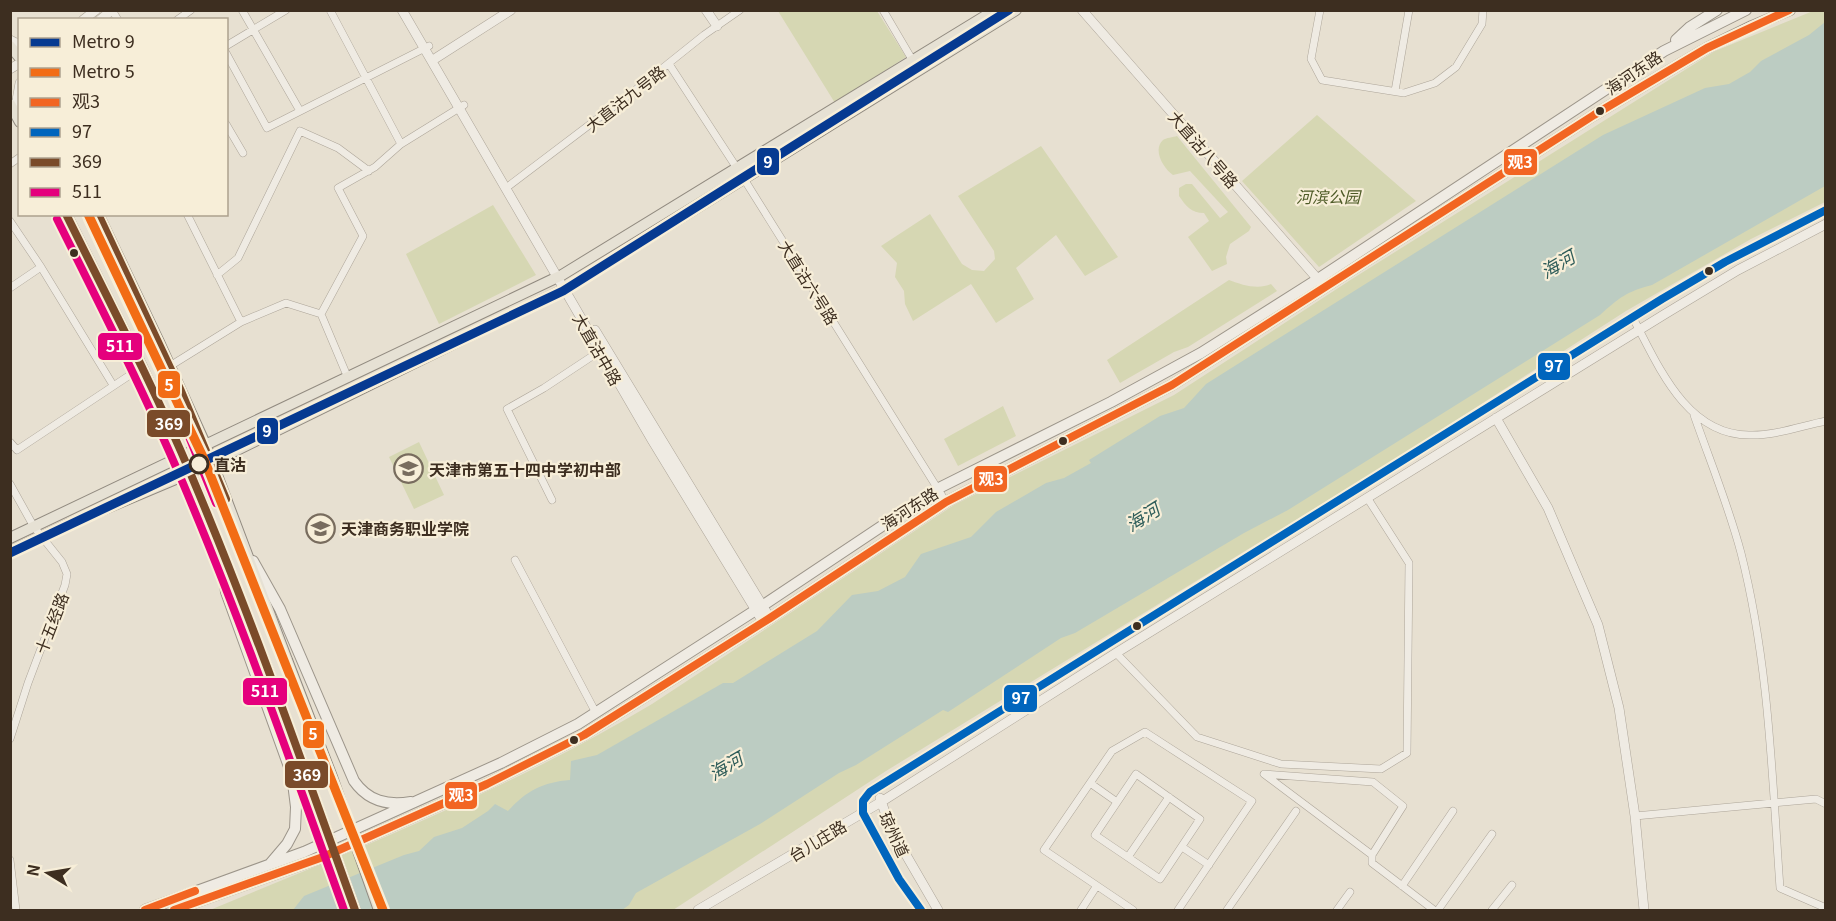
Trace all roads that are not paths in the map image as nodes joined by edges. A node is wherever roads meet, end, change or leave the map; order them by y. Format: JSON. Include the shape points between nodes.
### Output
{"nodes":[{"id":1,"x":242,"y":10,"type":"edge"},
{"id":2,"x":286,"y":10,"type":"edge"},
{"id":3,"x":330,"y":10,"type":"edge"},
{"id":4,"x":402,"y":10,"type":"edge"},
{"id":5,"x":409,"y":10,"type":"edge"},
{"id":6,"x":511,"y":10,"type":"edge"},
{"id":7,"x":706,"y":10,"type":"edge"},
{"id":8,"x":740,"y":10,"type":"edge"},
{"id":9,"x":883,"y":10,"type":"edge"},
{"id":10,"x":995,"y":10,"type":"edge"},
{"id":11,"x":1016,"y":10,"type":"edge"},
{"id":12,"x":1082,"y":10,"type":"edge"},
{"id":13,"x":1320,"y":10,"type":"edge"},
{"id":14,"x":1409,"y":10,"type":"edge"},
{"id":15,"x":1483,"y":10,"type":"edge"},
{"id":16,"x":1717,"y":10,"type":"edge"},
{"id":17,"x":1746,"y":10,"type":"edge"},
{"id":18,"x":1790,"y":10,"type":"edge"},
{"id":19,"x":717,"y":26,"type":"junction"},
{"id":20,"x":254,"y":29,"type":"junction"},
{"id":21,"x":228,"y":45,"type":"edge"},
{"id":22,"x":427,"y":47,"type":"junction"},
{"id":23,"x":1664,"y":51,"type":"junction"},
{"id":24,"x":228,"y":57,"type":"edge"},
{"id":25,"x":436,"y":58,"type":"junction"},
{"id":26,"x":913,"y":61,"type":"junction"},
{"id":27,"x":669,"y":64,"type":"junction"},
{"id":28,"x":365,"y":78,"type":"junction"},
{"id":29,"x":1395,"y":91,"type":"junction"},
{"id":30,"x":10,"y":104,"type":"edge"},
{"id":31,"x":461,"y":107,"type":"junction"},
{"id":32,"x":300,"y":111,"type":"junction"},
{"id":33,"x":18,"y":118,"type":"edge"},
{"id":34,"x":228,"y":127,"type":"edge"},
{"id":35,"x":401,"y":144,"type":"junction"},
{"id":36,"x":243,"y":153,"type":"dead end"},
{"id":37,"x":736,"y":168,"type":"junction"},
{"id":38,"x":369,"y":171,"type":"junction"},
{"id":39,"x":744,"y":179,"type":"junction"},
{"id":40,"x":510,"y":185,"type":"junction"},
{"id":41,"x":1826,"y":210,"type":"edge"},
{"id":42,"x":67,"y":216,"type":"edge"},
{"id":43,"x":99,"y":216,"type":"edge"},
{"id":44,"x":188,"y":216,"type":"edge"},
{"id":45,"x":10,"y":221,"type":"edge"},
{"id":46,"x":1826,"y":224,"type":"edge"},
{"id":47,"x":41,"y":267,"type":"junction"},
{"id":48,"x":217,"y":275,"type":"junction"},
{"id":49,"x":560,"y":277,"type":"junction"},
{"id":50,"x":1321,"y":284,"type":"junction"},
{"id":51,"x":10,"y":288,"type":"edge"},
{"id":52,"x":566,"y":288,"type":"junction"},
{"id":53,"x":321,"y":314,"type":"junction"},
{"id":54,"x":1633,"y":318,"type":"junction"},
{"id":55,"x":241,"y":322,"type":"junction"},
{"id":56,"x":1639,"y":330,"type":"junction"},
{"id":57,"x":602,"y":349,"type":"junction"},
{"id":58,"x":170,"y":366,"type":"junction"},
{"id":59,"x":142,"y":367,"type":"junction"},
{"id":60,"x":348,"y":378,"type":"junction"},
{"id":61,"x":113,"y":385,"type":"junction"},
{"id":62,"x":1695,"y":415,"type":"junction"},
{"id":63,"x":1496,"y":418,"type":"junction"},
{"id":64,"x":1826,"y":421,"type":"edge"},
{"id":65,"x":10,"y":442,"type":"edge"},
{"id":66,"x":206,"y":446,"type":"junction"},
{"id":67,"x":182,"y":456,"type":"junction"},
{"id":68,"x":212,"y":462,"type":"junction"},
{"id":69,"x":190,"y":473,"type":"junction"},
{"id":70,"x":10,"y":484,"type":"edge"},
{"id":71,"x":939,"y":488,"type":"junction"},
{"id":72,"x":1368,"y":499,"type":"junction"},
{"id":73,"x":552,"y":500,"type":"dead end"},
{"id":74,"x":946,"y":502,"type":"junction"},
{"id":75,"x":34,"y":526,"type":"junction"},
{"id":76,"x":41,"y":537,"type":"junction"},
{"id":77,"x":10,"y":538,"type":"edge"},
{"id":78,"x":220,"y":544,"type":"junction"},
{"id":79,"x":243,"y":545,"type":"junction"},
{"id":80,"x":10,"y":552,"type":"edge"},
{"id":81,"x":515,"y":560,"type":"dead end"},
{"id":82,"x":759,"y":608,"type":"junction"},
{"id":83,"x":766,"y":620,"type":"junction"},
{"id":84,"x":1116,"y":653,"type":"junction"},
{"id":85,"x":596,"y":713,"type":"junction"},
{"id":86,"x":10,"y":739,"type":"edge"},
{"id":87,"x":1090,"y":783,"type":"junction"},
{"id":88,"x":877,"y":788,"type":"junction"},
{"id":89,"x":1169,"y":797,"type":"junction"},
{"id":90,"x":423,"y":800,"type":"junction"},
{"id":91,"x":881,"y":802,"type":"junction"},
{"id":92,"x":1117,"y":802,"type":"junction"},
{"id":93,"x":1774,"y":803,"type":"junction"},
{"id":94,"x":1826,"y":804,"type":"edge"},
{"id":95,"x":1296,"y":811,"type":"dead end"},
{"id":96,"x":1453,"y":811,"type":"dead end"},
{"id":97,"x":863,"y":813,"type":"junction"},
{"id":98,"x":1635,"y":816,"type":"junction"},
{"id":99,"x":1492,"y":834,"type":"dead end"},
{"id":100,"x":1182,"y":847,"type":"junction"},
{"id":101,"x":1372,"y":855,"type":"junction"},
{"id":102,"x":1128,"y":857,"type":"junction"},
{"id":103,"x":10,"y":860,"type":"edge"},
{"id":104,"x":270,"y":864,"type":"junction"},
{"id":105,"x":1209,"y":865,"type":"junction"},
{"id":106,"x":1512,"y":885,"type":"dead end"},
{"id":107,"x":1402,"y":886,"type":"junction"},
{"id":108,"x":1096,"y":887,"type":"junction"},
{"id":109,"x":1350,"y":892,"type":"dead end"},
{"id":110,"x":713,"y":907,"type":"edge"},
{"id":111,"x":1826,"y":908,"type":"edge"},
{"id":112,"x":16,"y":910,"type":"edge"},
{"id":113,"x":145,"y":910,"type":"edge"},
{"id":114,"x":174,"y":910,"type":"edge"},
{"id":115,"x":355,"y":910,"type":"edge"},
{"id":116,"x":379,"y":910,"type":"edge"},
{"id":117,"x":698,"y":910,"type":"edge"},
{"id":118,"x":921,"y":910,"type":"edge"},
{"id":119,"x":938,"y":910,"type":"edge"},
{"id":120,"x":1081,"y":910,"type":"edge"},
{"id":121,"x":1133,"y":910,"type":"edge"},
{"id":122,"x":1178,"y":910,"type":"edge"},
{"id":123,"x":1227,"y":910,"type":"edge"},
{"id":124,"x":1337,"y":910,"type":"edge"},
{"id":125,"x":1436,"y":910,"type":"edge"},
{"id":126,"x":1492,"y":910,"type":"edge"},
{"id":127,"x":1644,"y":910,"type":"edge"}],
"edges":[{"from":1,"to":20,"type":"street"},
{"from":2,"to":20,"type":"street"},
{"from":3,"to":28,"type":"street"},
{"from":4,"to":22,"type":"street","name":"大直沽中路"},
{"from":5,"to":22,"type":"street","name":"大直沽中路"},
{"from":6,"to":25,"type":"street"},
{"from":7,"to":19,"type":"street"},
{"from":8,"to":19,"type":"street","name":"大直沽九号路"},
{"from":9,"to":26,"type":"street"},
{"from":10,"to":26,"type":"main road"},
{"from":11,"to":39,"type":"main road"},
{"from":12,"to":50,"type":"street","name":"大直沽八号路"},
{"from":13,"to":29,"type":"street","via":[[1311,59],[1322,80]]},
{"from":14,"to":29,"type":"street"},
{"from":15,"to":29,"type":"street","via":[[1482,24],[1456,68],[1435,83],[1404,93]]},
{"from":16,"to":23,"type":"main road","via":[[1690,27]]},
{"from":17,"to":23,"type":"main road","name":"海河东路"},
{"from":18,"to":50,"type":"main road","name":"海河东路","via":[[1707,48]]},
{"from":19,"to":27,"type":"street","name":"大直沽九号路"},
{"from":20,"to":21,"type":"street"},
{"from":20,"to":32,"type":"street"},
{"from":22,"to":25,"type":"street","name":"大直沽中路"},
{"from":22,"to":28,"type":"street"},
{"from":22,"to":31,"type":"street","name":"大直沽中路"},
{"from":23,"to":50,"type":"main road","name":"海河东路"},
{"from":24,"to":32,"type":"street","via":[[267,128]]},
{"from":25,"to":31,"type":"street","name":"大直沽中路"},
{"from":26,"to":37,"type":"main road"},
{"from":27,"to":37,"type":"street","name":"大直沽六号路"},
{"from":27,"to":40,"type":"street","name":"大直沽九号路"},
{"from":28,"to":32,"type":"street"},
{"from":28,"to":35,"type":"street"},
{"from":30,"to":33,"type":"main road"},
{"from":31,"to":35,"type":"street"},
{"from":31,"to":40,"type":"street","name":"大直沽中路"},
{"from":31,"to":49,"type":"street","name":"大直沽中路"},
{"from":34,"to":36,"type":"street"},
{"from":35,"to":38,"type":"street"},
{"from":37,"to":39,"type":"street","name":"大直沽六号路"},
{"from":37,"to":49,"type":"main road"},
{"from":38,"to":48,"type":"street","via":[[338,148],[300,131],[238,258]]},
{"from":38,"to":53,"type":"street","via":[[338,188],[363,236]]},
{"from":39,"to":52,"type":"main road"},
{"from":39,"to":71,"type":"street","name":"大直沽六号路"},
{"from":40,"to":49,"type":"street","name":"大直沽中路"},
{"from":41,"to":54,"type":"street","via":[[1725,262]]},
{"from":42,"to":59,"type":"main road"},
{"from":43,"to":58,"type":"main road"},
{"from":44,"to":48,"type":"street"},
{"from":45,"to":47,"type":"street"},
{"from":46,"to":56,"type":"street","name":"台儿庄路","via":[[1738,270]]},
{"from":47,"to":51,"type":"street"},
{"from":47,"to":61,"type":"street"},
{"from":48,"to":55,"type":"street"},
{"from":49,"to":52,"type":"street","name":"大直沽中路"},
{"from":49,"to":60,"type":"main road"},
{"from":50,"to":71,"type":"main road","name":"海河东路","via":[[1170,371]]},
{"from":50,"to":74,"type":"main road","name":"海河东路","via":[[1172,385]]},
{"from":52,"to":57,"type":"street","name":"大直沽中路"},
{"from":52,"to":68,"type":"main road"},
{"from":53,"to":55,"type":"street","via":[[286,303]]},
{"from":53,"to":60,"type":"street"},
{"from":54,"to":56,"type":"street"},
{"from":54,"to":88,"type":"street"},
{"from":55,"to":58,"type":"street"},
{"from":56,"to":62,"type":"street","via":[[1678,397]]},
{"from":56,"to":63,"type":"street","name":"台儿庄路"},
{"from":57,"to":73,"type":"street","via":[[507,409]]},
{"from":57,"to":82,"type":"street","name":"大直沽中路"},
{"from":58,"to":66,"type":"main road"},
{"from":59,"to":61,"type":"street"},
{"from":59,"to":67,"type":"main road"},
{"from":60,"to":66,"type":"main road"},
{"from":61,"to":65,"type":"street","via":[[17,450]]},
{"from":62,"to":64,"type":"street","via":[[1712,427],[1750,436]]},
{"from":62,"to":93,"type":"street","via":[[1740,553],[1760,653]]},
{"from":63,"to":72,"type":"street","name":"台儿庄路"},
{"from":63,"to":98,"type":"street","via":[[1548,508],[1598,625],[1619,708]]},
{"from":66,"to":67,"type":"main road"},
{"from":66,"to":68,"type":"main road"},
{"from":67,"to":69,"type":"main road"},
{"from":67,"to":75,"type":"main road"},
{"from":68,"to":69,"type":"main road"},
{"from":68,"to":79,"type":"main road"},
{"from":69,"to":76,"type":"main road"},
{"from":69,"to":78,"type":"main road"},
{"from":70,"to":75,"type":"street","name":"十五经路"},
{"from":71,"to":74,"type":"street","name":"大直沽六号路"},
{"from":71,"to":82,"type":"main road","name":"海河东路"},
{"from":72,"to":84,"type":"street","name":"台儿庄路"},
{"from":72,"to":84,"type":"street","via":[[1409,563],[1407,753],[1381,769],[1281,764],[1197,737]]},
{"from":74,"to":83,"type":"main road","name":"海河东路"},
{"from":75,"to":76,"type":"street","name":"十五经路"},
{"from":75,"to":77,"type":"main road"},
{"from":76,"to":80,"type":"main road"},
{"from":76,"to":86,"type":"street","name":"十五经路","via":[[67,574]]},
{"from":78,"to":104,"type":"main road","via":[[226,592],[292,775],[297,807],[295,829]]},
{"from":78,"to":115,"type":"main road","bridge":true},
{"from":79,"to":90,"type":"main road","via":[[280,609],[361,792],[380,802]]},
{"from":79,"to":116,"type":"main road","bridge":true},
{"from":81,"to":85,"type":"street"},
{"from":82,"to":83,"type":"street","name":"大直沽中路"},
{"from":82,"to":85,"type":"main road","name":"海河东路"},
{"from":83,"to":114,"type":"main road","name":"海河东路","via":[[585,735],[487,784],[323,857]]},
{"from":84,"to":91,"type":"street","name":"台儿庄路"},
{"from":85,"to":90,"type":"main road","name":"海河东路"},
{"from":87,"to":92,"type":"street"},
{"from":87,"to":105,"type":"street","via":[[1113,751],[1145,732],[1252,801]]},
{"from":87,"to":108,"type":"street","via":[[1044,850]]},
{"from":88,"to":91,"type":"street","name":"琼州道"},
{"from":88,"to":97,"type":"street","name":"琼州道","via":[[865,797]]},
{"from":89,"to":92,"type":"street","via":[[1136,774]]},
{"from":89,"to":100,"type":"street","via":[[1200,819]]},
{"from":89,"to":102,"type":"street"},
{"from":90,"to":104,"type":"main road","name":"海河东路"},
{"from":91,"to":97,"type":"street","name":"台儿庄路"},
{"from":91,"to":119,"type":"street","name":"琼州道","via":[[907,860]]},
{"from":92,"to":102,"type":"street","via":[[1095,835]]},
{"from":93,"to":94,"type":"street","via":[[1816,799]]},
{"from":93,"to":98,"type":"street"},
{"from":93,"to":111,"type":"street","via":[[1780,888]]},
{"from":95,"to":123,"type":"street"},
{"from":96,"to":107,"type":"street"},
{"from":97,"to":110,"type":"street","name":"台儿庄路"},
{"from":97,"to":118,"type":"street","name":"琼州道"},
{"from":98,"to":127,"type":"street"},
{"from":99,"to":125,"type":"street"},
{"from":100,"to":102,"type":"street","via":[[1160,879]]},
{"from":100,"to":105,"type":"street"},
{"from":101,"to":101,"type":"street","via":[[1354,842],[1264,774],[1373,782],[1403,806]]},
{"from":101,"to":107,"type":"street","via":[[1372,863]]},
{"from":103,"to":112,"type":"street"},
{"from":104,"to":113,"type":"main road","name":"海河东路"},
{"from":105,"to":122,"type":"street"},
{"from":106,"to":126,"type":"street"},
{"from":107,"to":125,"type":"street"},
{"from":108,"to":120,"type":"street"},
{"from":108,"to":121,"type":"street"},
{"from":109,"to":124,"type":"street"},
{"from":110,"to":117,"type":"street","name":"台儿庄路"}]}
